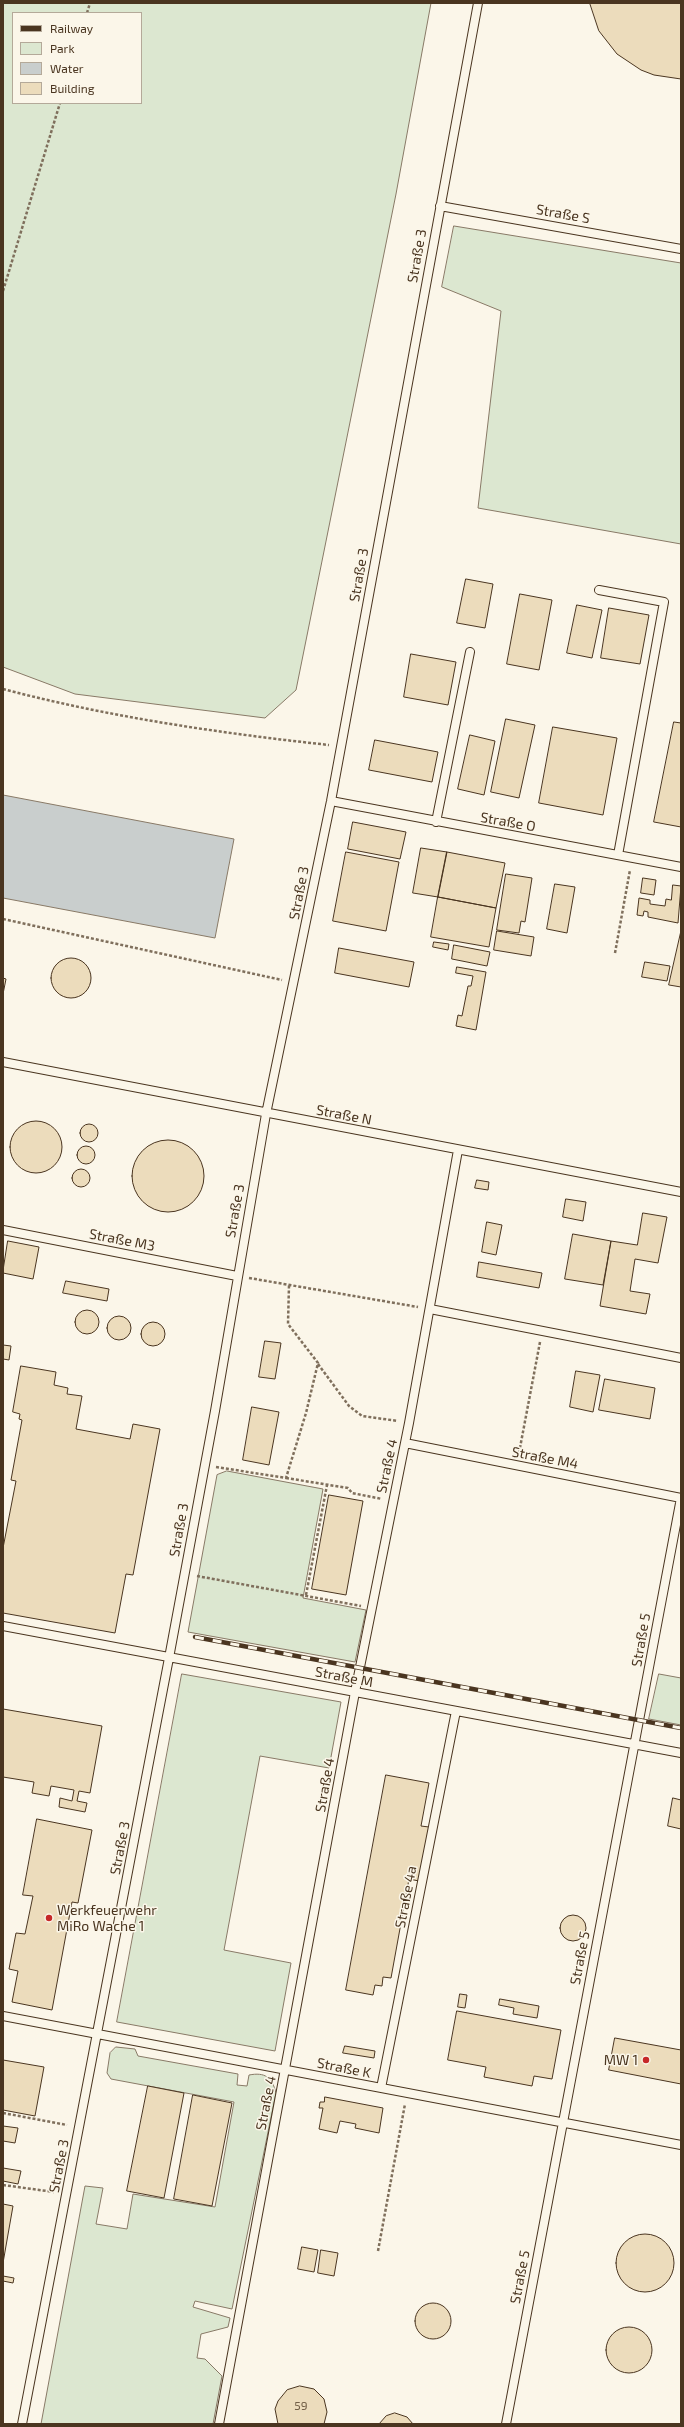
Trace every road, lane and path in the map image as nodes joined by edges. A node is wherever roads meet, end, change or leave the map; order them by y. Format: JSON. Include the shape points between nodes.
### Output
{"nodes":[{"id":1,"x":478,"y":3,"type":"edge"},
{"id":2,"x":60,"y":104,"type":"edge"},
{"id":3,"x":440,"y":206,"type":"junction"},
{"id":4,"x":681,"y":249,"type":"edge"},
{"id":5,"x":3,"y":291,"type":"edge"},
{"id":6,"x":599,"y":590,"type":"dead end"},
{"id":7,"x":470,"y":652,"type":"dead end"},
{"id":8,"x":3,"y":689,"type":"edge"},
{"id":9,"x":341,"y":746,"type":"junction"},
{"id":10,"x":331,"y":801,"type":"junction"},
{"id":11,"x":436,"y":822,"type":"junction"},
{"id":12,"x":618,"y":855,"type":"junction"},
{"id":13,"x":632,"y":858,"type":"junction"},
{"id":14,"x":681,"y":867,"type":"edge"},
{"id":15,"x":3,"y":919,"type":"edge"},
{"id":16,"x":615,"y":953,"type":"dead end"},
{"id":17,"x":294,"y":983,"type":"junction"},
{"id":18,"x":3,"y":1062,"type":"edge"},
{"id":19,"x":266,"y":1114,"type":"junction"},
{"id":20,"x":458,"y":1150,"type":"junction"},
{"id":21,"x":681,"y":1192,"type":"edge"},
{"id":22,"x":3,"y":1230,"type":"edge"},
{"id":23,"x":237,"y":1276,"type":"junction"},
{"id":24,"x":289,"y":1285,"type":"junction"},
{"id":25,"x":430,"y":1309,"type":"junction"},
{"id":26,"x":543,"y":1331,"type":"junction"},
{"id":27,"x":681,"y":1358,"type":"edge"},
{"id":28,"x":318,"y":1364,"type":"junction"},
{"id":29,"x":409,"y":1423,"type":"junction"},
{"id":30,"x":405,"y":1443,"type":"junction"},
{"id":31,"x":205,"y":1465,"type":"junction"},
{"id":32,"x":516,"y":1466,"type":"junction"},
{"id":33,"x":286,"y":1478,"type":"junction"},
{"id":34,"x":327,"y":1485,"type":"junction"},
{"id":35,"x":681,"y":1498,"type":"edge"},
{"id":36,"x":393,"y":1501,"type":"junction"},
{"id":37,"x":185,"y":1574,"type":"junction"},
{"id":38,"x":306,"y":1595,"type":"junction"},
{"id":39,"x":372,"y":1608,"type":"junction"},
{"id":40,"x":3,"y":1626,"type":"edge"},
{"id":41,"x":169,"y":1658,"type":"junction"},
{"id":42,"x":355,"y":1692,"type":"junction"},
{"id":43,"x":456,"y":1712,"type":"junction"},
{"id":44,"x":634,"y":1745,"type":"junction"},
{"id":45,"x":681,"y":1753,"type":"edge"},
{"id":46,"x":3,"y":2016,"type":"edge"},
{"id":47,"x":98,"y":2035,"type":"junction"},
{"id":48,"x":285,"y":2070,"type":"junction"},
{"id":49,"x":382,"y":2088,"type":"junction"},
{"id":50,"x":407,"y":2093,"type":"junction"},
{"id":51,"x":3,"y":2114,"type":"edge"},
{"id":52,"x":562,"y":2123,"type":"junction"},
{"id":53,"x":80,"y":2128,"type":"junction"},
{"id":54,"x":681,"y":2145,"type":"edge"},
{"id":55,"x":3,"y":2185,"type":"edge"},
{"id":56,"x":66,"y":2194,"type":"junction"},
{"id":57,"x":378,"y":2251,"type":"dead end"},
{"id":58,"x":22,"y":2424,"type":"edge"},
{"id":59,"x":219,"y":2424,"type":"edge"},
{"id":60,"x":506,"y":2424,"type":"edge"}],
"edges":[{"from":1,"to":3,"type":"lane","name":"Straße 3"},
{"from":2,"to":5,"type":"path"},
{"from":3,"to":4,"type":"lane","name":"Straße S"},
{"from":3,"to":9,"type":"lane","name":"Straße 3"},
{"from":6,"to":12,"type":"lane","via":[[664,602]]},
{"from":7,"to":11,"type":"lane"},
{"from":8,"to":9,"type":"path","via":[[71,707],[257,737]]},
{"from":9,"to":10,"type":"lane","name":"Straße 3"},
{"from":10,"to":11,"type":"lane","name":"Straße O"},
{"from":10,"to":17,"type":"lane","name":"Straße 3"},
{"from":11,"to":12,"type":"lane","name":"Straße O"},
{"from":12,"to":13,"type":"lane","name":"Straße O"},
{"from":13,"to":14,"type":"lane","name":"Straße O"},
{"from":13,"to":16,"type":"path"},
{"from":15,"to":17,"type":"path"},
{"from":17,"to":19,"type":"lane","name":"Straße 3"},
{"from":18,"to":19,"type":"lane","name":"Straße N"},
{"from":19,"to":20,"type":"lane","name":"Straße N"},
{"from":19,"to":23,"type":"lane","name":"Straße 3"},
{"from":20,"to":21,"type":"lane","name":"Straße N"},
{"from":20,"to":25,"type":"lane","name":"Straße 4"},
{"from":22,"to":23,"type":"lane","name":"Straße M3"},
{"from":23,"to":24,"type":"path"},
{"from":23,"to":31,"type":"lane","name":"Straße 3"},
{"from":24,"to":25,"type":"path"},
{"from":24,"to":28,"type":"path","via":[[288,1324]]},
{"from":25,"to":26,"type":"lane"},
{"from":25,"to":29,"type":"lane","name":"Straße 4"},
{"from":26,"to":27,"type":"lane"},
{"from":26,"to":32,"type":"path"},
{"from":28,"to":29,"type":"path","via":[[349,1406],[362,1416]]},
{"from":28,"to":33,"type":"path"},
{"from":29,"to":30,"type":"lane","name":"Straße 4"},
{"from":30,"to":32,"type":"lane","name":"Straße M4"},
{"from":30,"to":36,"type":"lane","name":"Straße 4"},
{"from":31,"to":33,"type":"path"},
{"from":31,"to":37,"type":"lane","name":"Straße 3"},
{"from":32,"to":35,"type":"lane","name":"Straße M4"},
{"from":33,"to":34,"type":"path"},
{"from":34,"to":36,"type":"path","via":[[348,1488],[352,1493]]},
{"from":34,"to":38,"type":"path"},
{"from":35,"to":44,"type":"lane","name":"Straße 5"},
{"from":36,"to":39,"type":"lane","name":"Straße 4"},
{"from":37,"to":38,"type":"path"},
{"from":37,"to":41,"type":"lane","name":"Straße 3"},
{"from":38,"to":39,"type":"path"},
{"from":39,"to":42,"type":"lane","name":"Straße 4"},
{"from":40,"to":41,"type":"lane","name":"Straße M"},
{"from":41,"to":42,"type":"lane","name":"Straße M"},
{"from":41,"to":47,"type":"lane","name":"Straße 3"},
{"from":42,"to":43,"type":"lane","name":"Straße M"},
{"from":42,"to":48,"type":"lane","name":"Straße 4"},
{"from":43,"to":44,"type":"lane","name":"Straße M"},
{"from":43,"to":49,"type":"lane","name":"Straße 4a"},
{"from":44,"to":45,"type":"lane","name":"Straße M"},
{"from":44,"to":52,"type":"lane","name":"Straße 5"},
{"from":46,"to":47,"type":"lane","name":"Straße K"},
{"from":47,"to":48,"type":"lane","name":"Straße K"},
{"from":47,"to":53,"type":"lane","name":"Straße 3"},
{"from":48,"to":49,"type":"lane","name":"Straße K"},
{"from":48,"to":59,"type":"lane","name":"Straße 4"},
{"from":49,"to":50,"type":"lane","name":"Straße K"},
{"from":50,"to":52,"type":"lane","name":"Straße K"},
{"from":50,"to":57,"type":"path"},
{"from":51,"to":53,"type":"path"},
{"from":52,"to":54,"type":"lane","name":"Straße K"},
{"from":52,"to":60,"type":"lane","name":"Straße 5"},
{"from":53,"to":56,"type":"lane","name":"Straße 3"},
{"from":55,"to":56,"type":"path"},
{"from":56,"to":58,"type":"lane","name":"Straße 3"}]}
